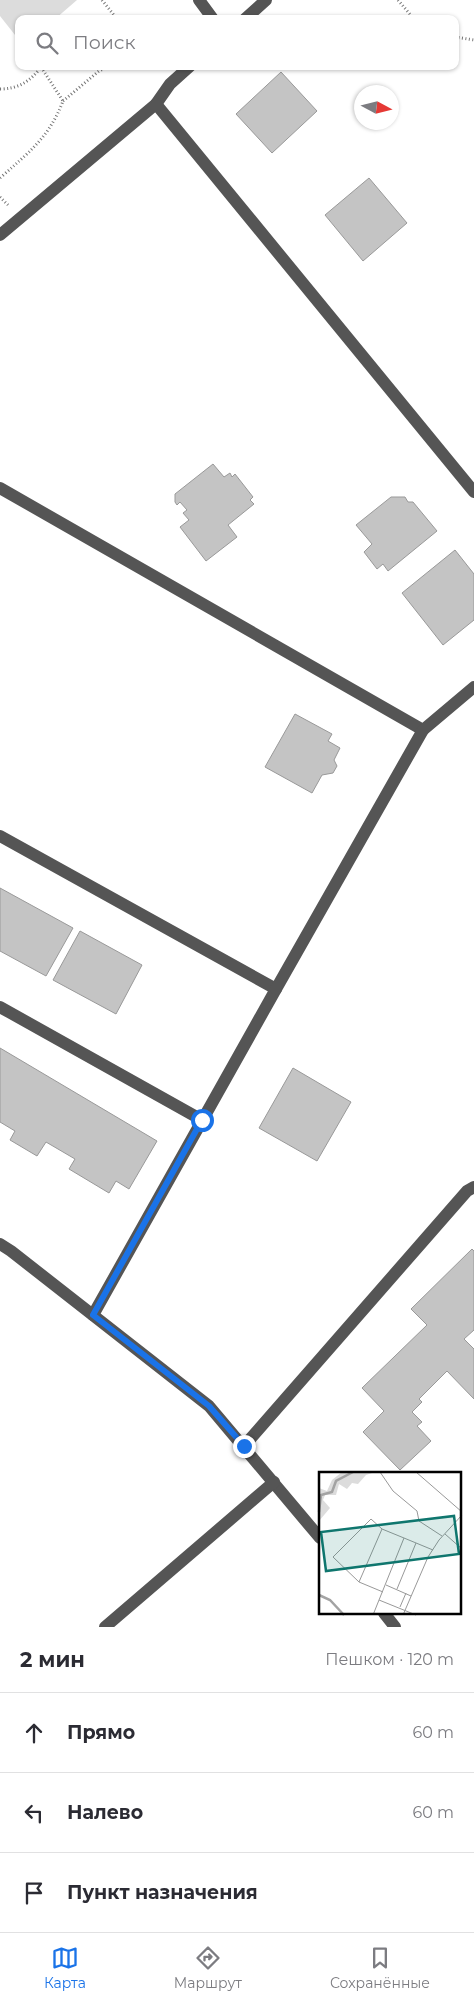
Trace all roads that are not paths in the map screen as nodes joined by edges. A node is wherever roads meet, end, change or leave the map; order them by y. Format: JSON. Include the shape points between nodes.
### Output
{"nodes":[{"id":1,"x":199,"y":0,"type":"edge"},
{"id":2,"x":266,"y":0,"type":"edge"},
{"id":3,"x":210,"y":15,"type":"edge"},
{"id":4,"x":249,"y":15,"type":"edge"},
{"id":5,"x":186,"y":70,"type":"edge"},
{"id":6,"x":156,"y":104,"type":"junction"},
{"id":7,"x":0,"y":235,"type":"edge"},
{"id":8,"x":0,"y":488,"type":"edge"},
{"id":9,"x":474,"y":492,"type":"edge"},
{"id":10,"x":474,"y":687,"type":"edge"},
{"id":11,"x":423,"y":730,"type":"junction"},
{"id":12,"x":0,"y":836,"type":"edge"},
{"id":13,"x":276,"y":988,"type":"junction"},
{"id":14,"x":0,"y":1007,"type":"edge"},
{"id":15,"x":202,"y":1120,"type":"junction"},
{"id":16,"x":474,"y":1187,"type":"edge"},
{"id":17,"x":0,"y":1244,"type":"edge"},
{"id":18,"x":93,"y":1315,"type":"junction"},
{"id":19,"x":244,"y":1446,"type":"junction"},
{"id":20,"x":274,"y":1482,"type":"junction"},
{"id":21,"x":319,"y":1537,"type":"edge"},
{"id":22,"x":385,"y":1614,"type":"edge"},
{"id":23,"x":106,"y":1627,"type":"edge"},
{"id":24,"x":395,"y":1627,"type":"edge"}],
"edges":[{"from":1,"to":3,"type":"street"},
{"from":2,"to":4,"type":"street"},
{"from":5,"to":6,"type":"street","via":[[170,84]]},
{"from":6,"to":7,"type":"street"},
{"from":6,"to":9,"type":"street"},
{"from":8,"to":11,"type":"street"},
{"from":10,"to":11,"type":"street"},
{"from":11,"to":13,"type":"street"},
{"from":12,"to":13,"type":"street"},
{"from":13,"to":15,"type":"street"},
{"from":14,"to":15,"type":"street"},
{"from":15,"to":18,"type":"street"},
{"from":16,"to":19,"type":"street","via":[[467,1191]]},
{"from":17,"to":18,"type":"street"},
{"from":18,"to":19,"type":"street","via":[[209,1406]]},
{"from":19,"to":20,"type":"street"},
{"from":20,"to":21,"type":"street"},
{"from":20,"to":23,"type":"street"},
{"from":22,"to":24,"type":"street"}]}
